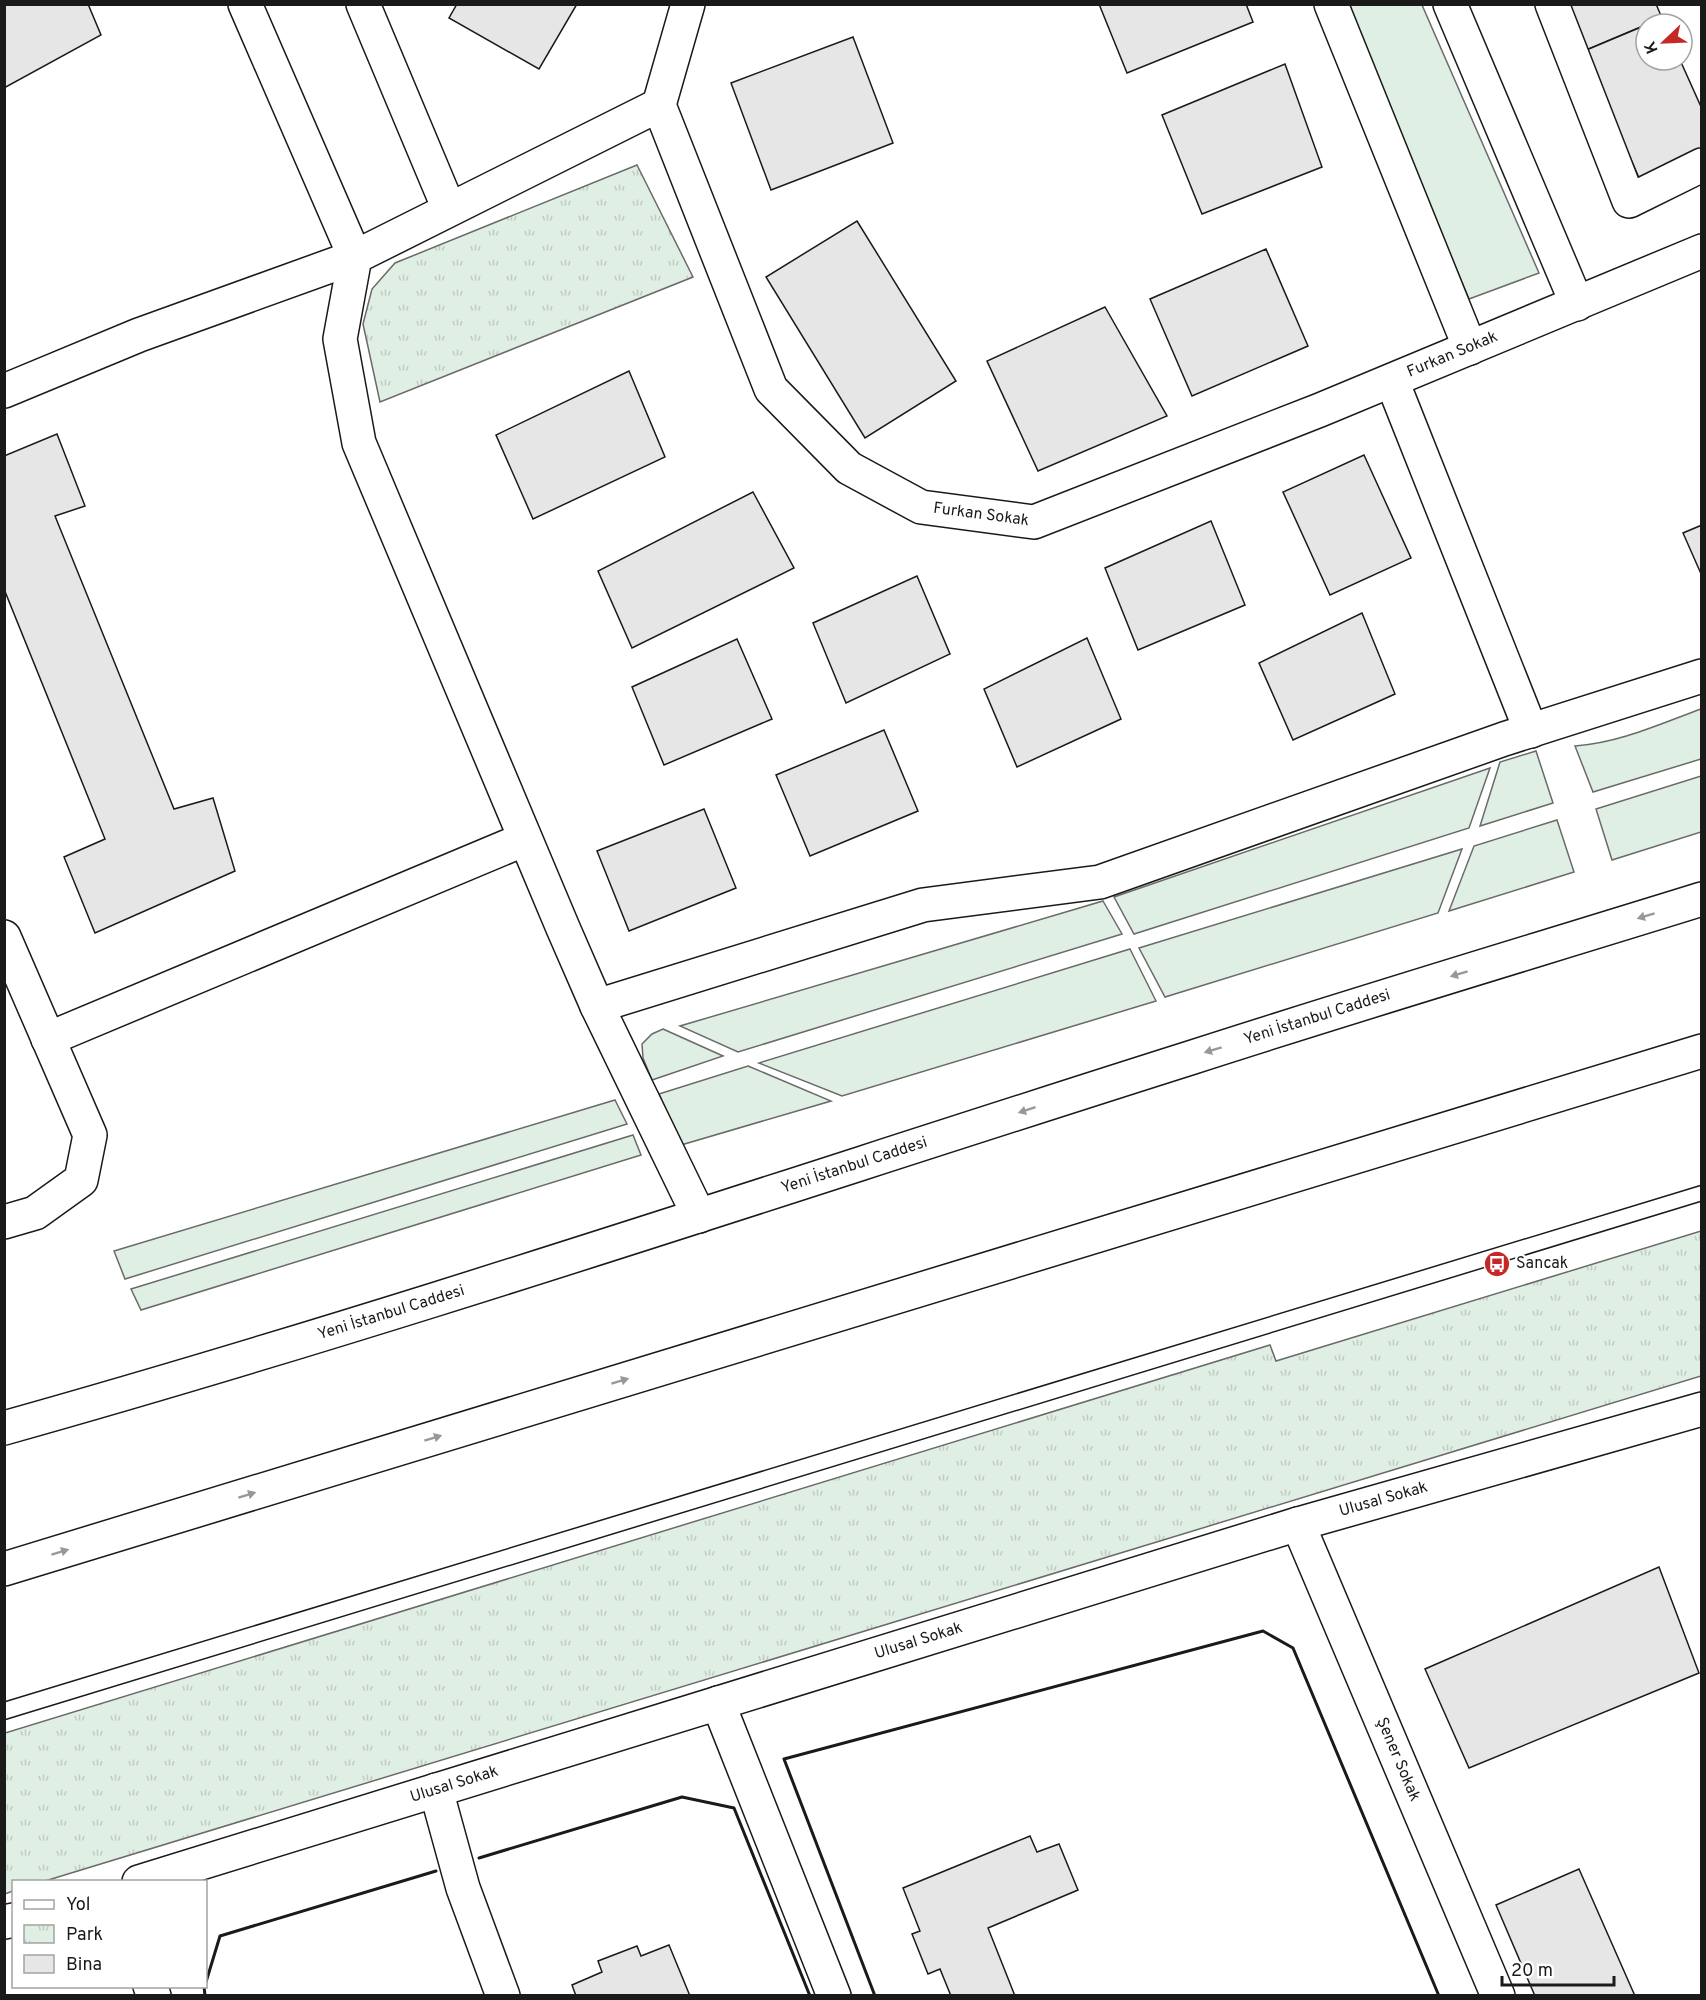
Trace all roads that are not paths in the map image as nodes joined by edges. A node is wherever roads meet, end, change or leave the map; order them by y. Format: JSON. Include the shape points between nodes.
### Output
{"nodes":[{"id":1,"x":245,"y":4,"type":"edge"},
{"id":2,"x":363,"y":4,"type":"edge"},
{"id":3,"x":688,"y":4,"type":"edge"},
{"id":4,"x":1331,"y":4,"type":"edge"},
{"id":5,"x":1450,"y":4,"type":"edge"},
{"id":6,"x":1552,"y":4,"type":"edge"},
{"id":7,"x":658,"y":105,"type":"junction"},
{"id":8,"x":1701,"y":165,"type":"edge"},
{"id":9,"x":449,"y":209,"type":"junction"},
{"id":10,"x":1701,"y":251,"type":"edge"},
{"id":11,"x":355,"y":257,"type":"junction"},
{"id":12,"x":1577,"y":303,"type":"junction"},
{"id":13,"x":1470,"y":348,"type":"junction"},
{"id":14,"x":1392,"y":381,"type":"junction"},
{"id":15,"x":4,"y":391,"type":"edge"},
{"id":16,"x":1701,"y":676,"type":"edge"},
{"id":17,"x":1531,"y":731,"type":"junction"},
{"id":18,"x":525,"y":839,"type":"junction"},
{"id":19,"x":1701,"y":899,"type":"edge"},
{"id":20,"x":4,"y":937,"type":"edge"},
{"id":21,"x":597,"y":1005,"type":"junction"},
{"id":22,"x":48,"y":1039,"type":"junction"},
{"id":23,"x":1701,"y":1051,"type":"edge"},
{"id":24,"x":699,"y":1216,"type":"junction"},
{"id":25,"x":4,"y":1222,"type":"edge"},
{"id":26,"x":1701,"y":1409,"type":"edge"},
{"id":27,"x":4,"y":1428,"type":"edge"},
{"id":28,"x":1298,"y":1524,"type":"junction"},
{"id":29,"x":4,"y":1569,"type":"edge"},
{"id":30,"x":718,"y":1703,"type":"junction"},
{"id":31,"x":436,"y":1790,"type":"junction"},
{"id":32,"x":142,"y":1880,"type":"edge"},
{"id":33,"x":503,"y":1995,"type":"edge"},
{"id":34,"x":834,"y":1995,"type":"edge"},
{"id":35,"x":1498,"y":1995,"type":"edge"}],
"edges":[{"from":1,"to":11,"type":"main road"},
{"from":2,"to":9,"type":"main road"},
{"from":3,"to":7,"type":"main road"},
{"from":4,"to":13,"type":"main road"},
{"from":5,"to":12,"type":"main road"},
{"from":6,"to":8,"type":"main road","via":[[1629,201]]},
{"from":7,"to":9,"type":"main road"},
{"from":7,"to":14,"type":"main road","name":"Furkan Sokak","via":[[771,389],[849,468],[921,507],[1034,522]]},
{"from":9,"to":11,"type":"main road"},
{"from":10,"to":12,"type":"main road","name":"Furkan Sokak"},
{"from":11,"to":15,"type":"main road","via":[[139,335]]},
{"from":11,"to":18,"type":"main road","via":[[340,339],[359,443]]},
{"from":12,"to":13,"type":"main road","name":"Furkan Sokak"},
{"from":13,"to":14,"type":"main road","name":"Furkan Sokak"},
{"from":14,"to":17,"type":"main road"},
{"from":16,"to":17,"type":"main road"},
{"from":17,"to":21,"type":"main road","via":[[1100,882],[923,905]]},
{"from":18,"to":21,"type":"main road"},
{"from":18,"to":22,"type":"main road"},
{"from":19,"to":24,"type":"main road","name":"Yeni İstanbul Caddesi","one_way":true},
{"from":20,"to":22,"type":"main road"},
{"from":21,"to":24,"type":"main road"},
{"from":22,"to":25,"type":"main road","via":[[90,1135],[81,1179],[35,1213]]},
{"from":29,"to":23,"type":"main road","one_way":true},
{"from":24,"to":27,"type":"main road","name":"Yeni İstanbul Caddesi","via":[[160,1384]]},
{"from":26,"to":28,"type":"main road","name":"Ulusal Sokak"},
{"from":28,"to":30,"type":"main road","name":"Ulusal Sokak"},
{"from":28,"to":35,"type":"main road","name":"Şener Sokak"},
{"from":30,"to":31,"type":"main road","name":"Ulusal Sokak"},
{"from":30,"to":34,"type":"main road"},
{"from":31,"to":32,"type":"main road","name":"Ulusal Sokak"},
{"from":31,"to":33,"type":"main road","via":[[463,1888]]}]}
